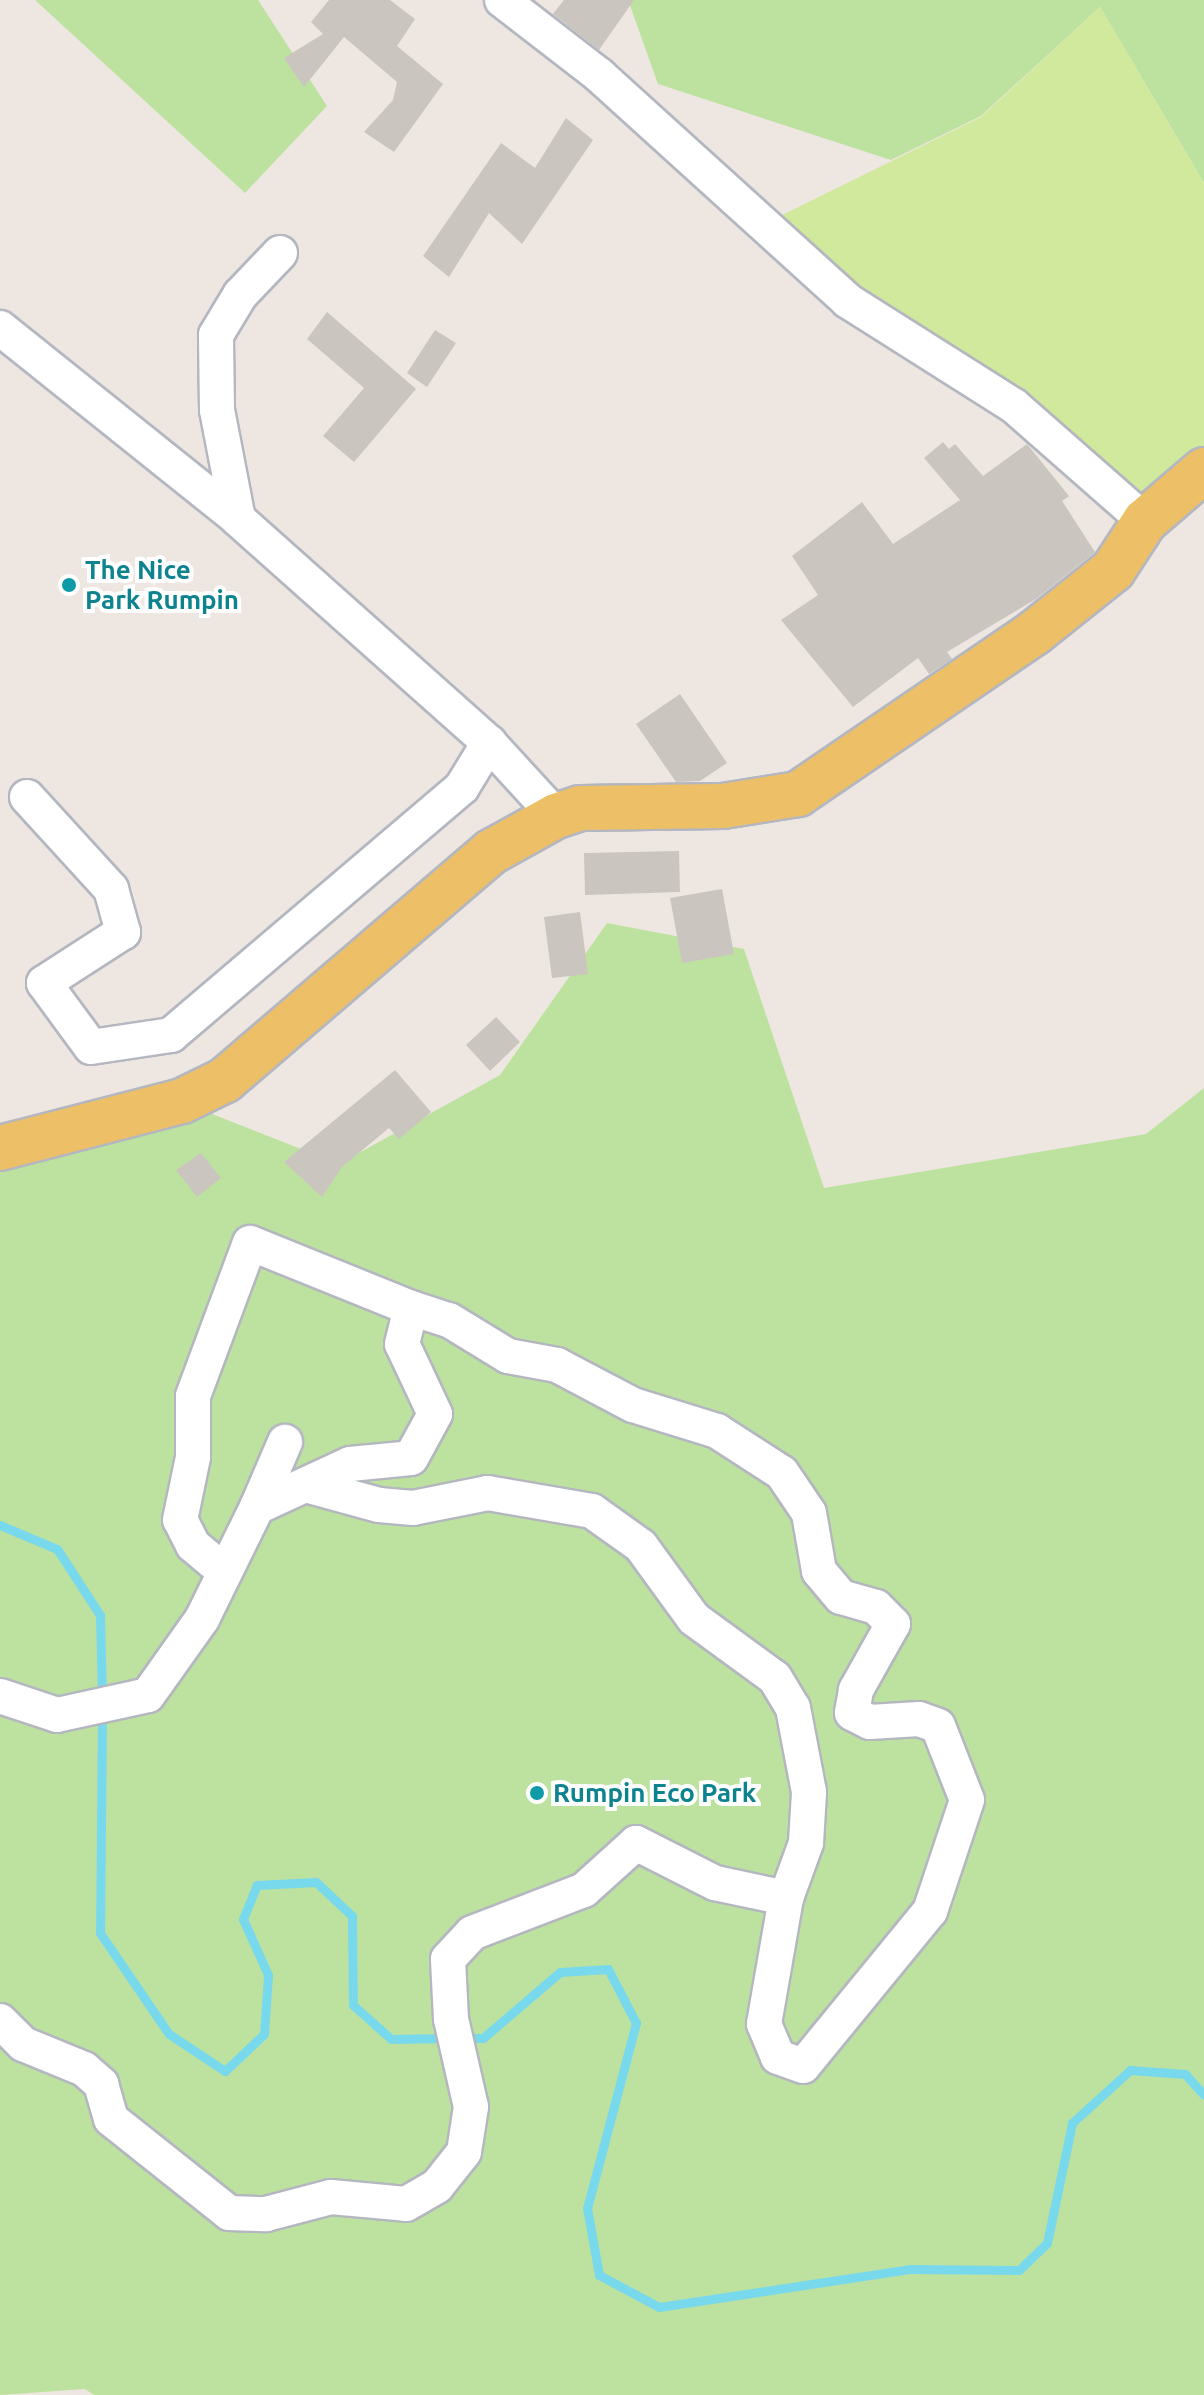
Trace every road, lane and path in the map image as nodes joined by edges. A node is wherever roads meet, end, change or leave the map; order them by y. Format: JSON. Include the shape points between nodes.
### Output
{"nodes":[{"id":1,"x":502,"y":0,"type":"edge"},
{"id":2,"x":280,"y":253,"type":"dead end"},
{"id":3,"x":0,"y":328,"type":"edge"},
{"id":4,"x":1204,"y":470,"type":"edge"},
{"id":5,"x":238,"y":519,"type":"junction"},
{"id":6,"x":1145,"y":521,"type":"junction"},
{"id":7,"x":489,"y":743,"type":"junction"},
{"id":8,"x":27,"y":797,"type":"dead end"},
{"id":9,"x":556,"y":816,"type":"junction"},
{"id":10,"x":0,"y":1148,"type":"edge"},
{"id":11,"x":411,"y":1308,"type":"junction"},
{"id":12,"x":285,"y":1442,"type":"dead end"},
{"id":13,"x":309,"y":1486,"type":"junction"},
{"id":14,"x":257,"y":1507,"type":"junction"},
{"id":15,"x":225,"y":1572,"type":"junction"},
{"id":16,"x":0,"y":1696,"type":"edge"},
{"id":17,"x":786,"y":1898,"type":"junction"},
{"id":18,"x":0,"y":2021,"type":"edge"}],
"edges":[{"from":1,"to":6,"type":"street","via":[[599,75],[848,301],[1014,406]]},
{"from":2,"to":5,"type":"street","via":[[240,295],[216,335],[217,410]]},
{"from":3,"to":5,"type":"street"},
{"from":4,"to":6,"type":"main road"},
{"from":5,"to":7,"type":"street"},
{"from":6,"to":9,"type":"main road","via":[[1113,570],[1034,633],[798,794],[723,806],[580,808]]},
{"from":7,"to":8,"type":"street","via":[[462,787],[171,1035],[91,1047],[44,983],[123,932],[111,889]]},
{"from":7,"to":9,"type":"street"},
{"from":9,"to":10,"type":"main road","via":[[491,852],[225,1080],[182,1101]]},
{"from":11,"to":13,"type":"street","via":[[402,1344],[435,1414],[427,1441],[411,1458],[350,1464]]},
{"from":11,"to":15,"type":"street","via":[[250,1243],[193,1396],[193,1457],[180,1520],[193,1545]]},
{"from":11,"to":17,"type":"street","via":[[449,1320],[508,1356],[557,1365],[633,1405],[748,1446],[782,1473],[809,1513],[819,1571],[841,1597],[887,1613],[891,1635],[856,1690],[852,1713],[870,1722],[919,1719],[938,1726],[967,1800],[965,1819],[936,1879],[930,1911],[803,2066],[778,2057],[764,2024]]},
{"from":12,"to":14,"type":"street"},
{"from":13,"to":14,"type":"street"},
{"from":13,"to":17,"type":"street","via":[[413,1508],[488,1493],[547,1498],[620,1527],[694,1619],[775,1678],[793,1708],[809,1792],[806,1843]]},
{"from":14,"to":15,"type":"street"},
{"from":15,"to":16,"type":"street","via":[[148,1695],[111,1708],[57,1715]]},
{"from":17,"to":18,"type":"street","via":[[715,1883],[636,1843],[584,1890],[472,1933],[448,1959],[451,2019],[469,2122],[464,2152],[437,2186],[406,2204],[331,2197],[266,2214],[229,2213],[111,2119],[101,2084],[84,2069],[23,2044]]}]}
